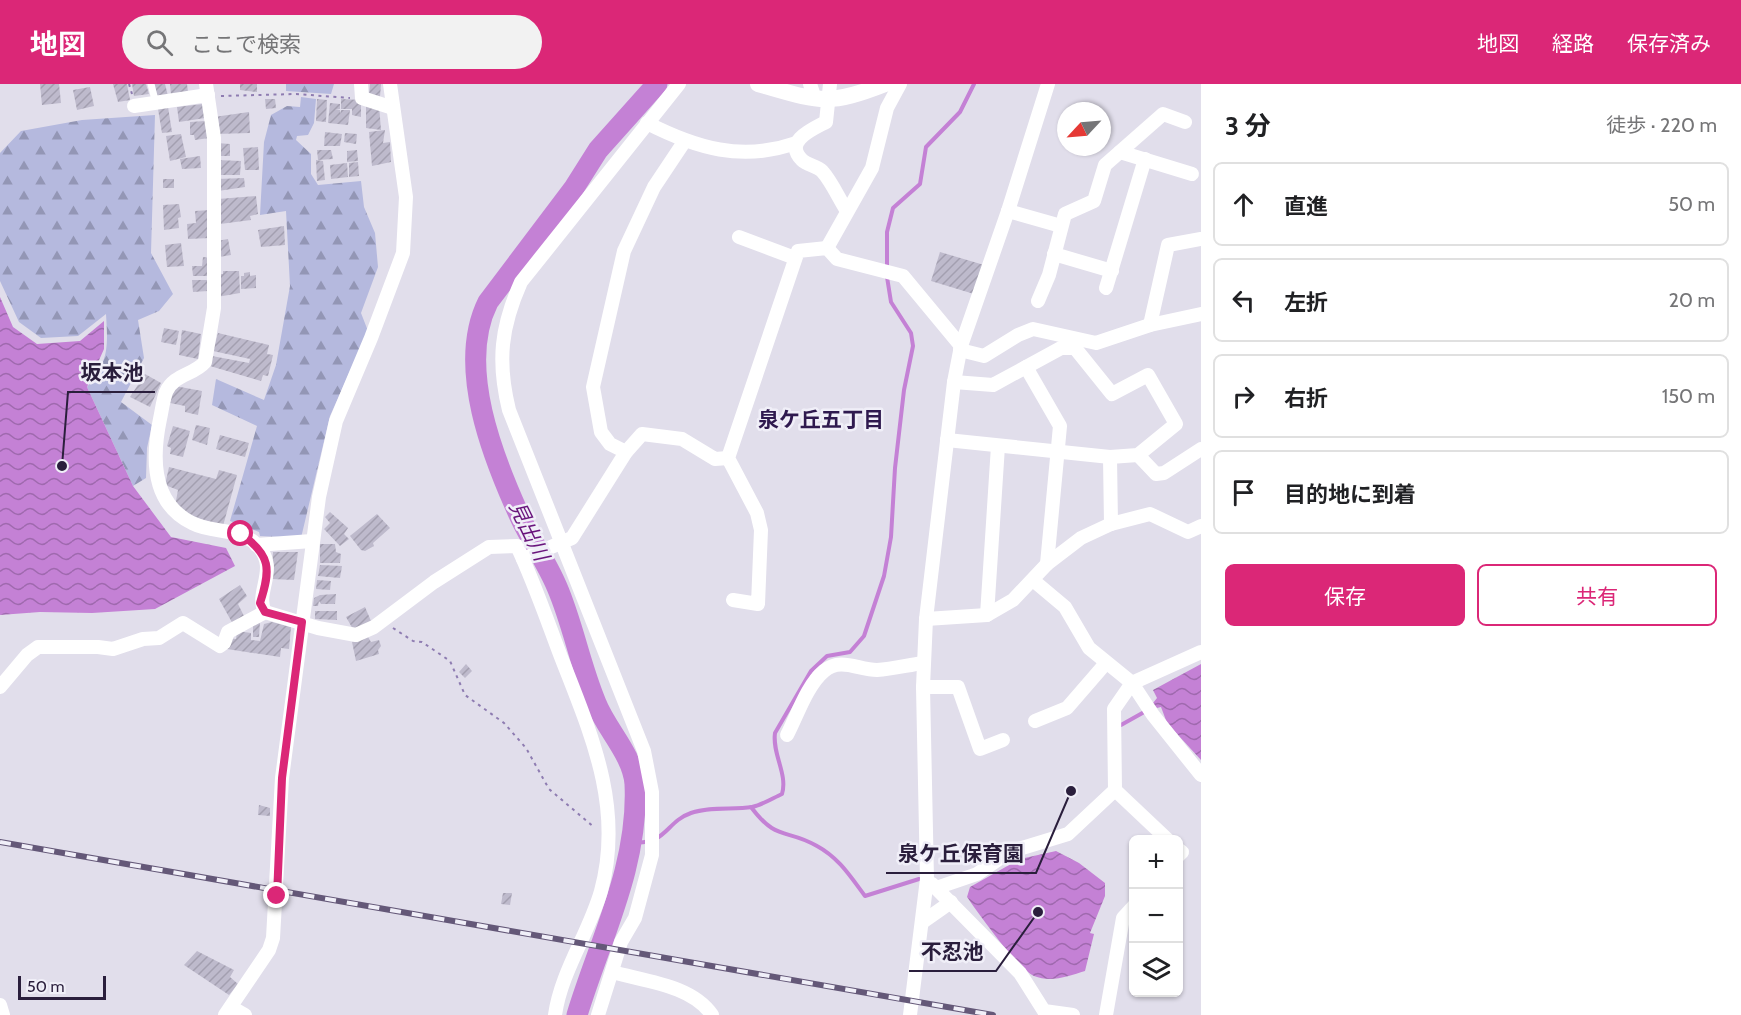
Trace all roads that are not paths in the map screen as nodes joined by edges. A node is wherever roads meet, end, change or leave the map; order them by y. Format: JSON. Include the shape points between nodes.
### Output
{"nodes":[{"id":1,"x":151,"y":84,"type":"edge"},
{"id":2,"x":390,"y":84,"type":"edge"},
{"id":3,"x":679,"y":84,"type":"edge"},
{"id":4,"x":759,"y":84,"type":"edge"},
{"id":5,"x":830,"y":84,"type":"edge"},
{"id":6,"x":885,"y":84,"type":"edge"},
{"id":7,"x":900,"y":84,"type":"edge"},
{"id":8,"x":1048,"y":84,"type":"edge"},
{"id":9,"x":207,"y":90,"type":"edge"},
{"id":10,"x":362,"y":91,"type":"edge"},
{"id":11,"x":818,"y":95,"type":"edge"},
{"id":12,"x":156,"y":104,"type":"junction"},
{"id":13,"x":134,"y":106,"type":"dead end"},
{"id":14,"x":393,"y":108,"type":"junction"},
{"id":15,"x":1185,"y":122,"type":"dead end"},
{"id":16,"x":647,"y":123,"type":"junction"},
{"id":17,"x":684,"y":142,"type":"junction"},
{"id":18,"x":796,"y":143,"type":"junction"},
{"id":19,"x":1120,"y":152,"type":"junction"},
{"id":20,"x":1145,"y":159,"type":"junction"},
{"id":21,"x":1192,"y":174,"type":"dead end"},
{"id":22,"x":847,"y":211,"type":"junction"},
{"id":23,"x":1008,"y":211,"type":"junction"},
{"id":24,"x":1060,"y":226,"type":"junction"},
{"id":25,"x":739,"y":237,"type":"dead end"},
{"id":26,"x":1201,"y":239,"type":"edge"},
{"id":27,"x":827,"y":248,"type":"junction"},
{"id":28,"x":1054,"y":254,"type":"junction"},
{"id":29,"x":795,"y":258,"type":"junction"},
{"id":30,"x":1112,"y":271,"type":"junction"},
{"id":31,"x":1106,"y":288,"type":"dead end"},
{"id":32,"x":1038,"y":301,"type":"dead end"},
{"id":33,"x":1201,"y":314,"type":"edge"},
{"id":34,"x":1150,"y":325,"type":"junction"},
{"id":35,"x":960,"y":348,"type":"junction"},
{"id":36,"x":1026,"y":367,"type":"junction"},
{"id":37,"x":954,"y":382,"type":"junction"},
{"id":38,"x":947,"y":440,"type":"junction"},
{"id":39,"x":998,"y":446,"type":"junction"},
{"id":40,"x":1201,"y":449,"type":"edge"},
{"id":41,"x":626,"y":452,"type":"junction"},
{"id":42,"x":1060,"y":452,"type":"junction"},
{"id":43,"x":1138,"y":455,"type":"junction"},
{"id":44,"x":1110,"y":457,"type":"junction"},
{"id":45,"x":728,"y":458,"type":"junction"},
{"id":46,"x":1111,"y":524,"type":"junction"},
{"id":47,"x":1201,"y":526,"type":"edge"},
{"id":48,"x":312,"y":542,"type":"junction"},
{"id":49,"x":562,"y":543,"type":"junction"},
{"id":50,"x":256,"y":544,"type":"junction"},
{"id":51,"x":523,"y":559,"type":"junction"},
{"id":52,"x":1047,"y":564,"type":"junction"},
{"id":53,"x":1034,"y":581,"type":"junction"},
{"id":54,"x":733,"y":600,"type":"dead end"},
{"id":55,"x":265,"y":612,"type":"junction"},
{"id":56,"x":987,"y":615,"type":"junction"},
{"id":57,"x":926,"y":619,"type":"junction"},
{"id":58,"x":302,"y":622,"type":"junction"},
{"id":59,"x":1201,"y":652,"type":"edge"},
{"id":60,"x":923,"y":663,"type":"junction"},
{"id":61,"x":1106,"y":663,"type":"junction"},
{"id":62,"x":1132,"y":683,"type":"junction"},
{"id":63,"x":0,"y":687,"type":"edge"},
{"id":64,"x":923,"y":687,"type":"junction"},
{"id":65,"x":1035,"y":721,"type":"dead end"},
{"id":66,"x":787,"y":735,"type":"dead end"},
{"id":67,"x":1003,"y":740,"type":"dead end"},
{"id":68,"x":1201,"y":775,"type":"edge"},
{"id":69,"x":1114,"y":790,"type":"junction"},
{"id":70,"x":1163,"y":835,"type":"edge"},
{"id":71,"x":931,"y":883,"type":"junction"},
{"id":72,"x":951,"y":902,"type":"junction"},
{"id":73,"x":1129,"y":911,"type":"edge"},
{"id":74,"x":924,"y":921,"type":"junction"},
{"id":75,"x":612,"y":972,"type":"junction"},
{"id":76,"x":0,"y":1005,"type":"edge"},
{"id":77,"x":228,"y":1011,"type":"edge"},
{"id":78,"x":3,"y":1015,"type":"edge"},
{"id":79,"x":245,"y":1015,"type":"edge"},
{"id":80,"x":555,"y":1015,"type":"edge"},
{"id":81,"x":598,"y":1015,"type":"edge"},
{"id":82,"x":712,"y":1015,"type":"edge"},
{"id":83,"x":910,"y":1015,"type":"edge"},
{"id":84,"x":1073,"y":1015,"type":"edge"},
{"id":85,"x":1106,"y":1015,"type":"edge"}],
"edges":[{"from":1,"to":12,"type":"lane"},
{"from":2,"to":14,"type":"street"},
{"from":3,"to":16,"type":"street"},
{"from":4,"to":11,"type":"street"},
{"from":5,"to":11,"type":"street"},
{"from":6,"to":11,"type":"street","via":[[851,97]]},
{"from":7,"to":22,"type":"street","via":[[887,108],[872,168]]},
{"from":8,"to":23,"type":"street"},
{"from":9,"to":12,"type":"street"},
{"from":9,"to":50,"type":"street","via":[[214,138],[214,308],[205,362],[178,377],[166,392],[154,447],[155,474],[173,509],[190,523],[208,530],[241,534]]},
{"from":10,"to":14,"type":"street"},
{"from":11,"to":18,"type":"street","via":[[826,122]]},
{"from":12,"to":13,"type":"street"},
{"from":14,"to":48,"type":"street","via":[[406,197],[403,253],[336,421]]},
{"from":15,"to":19,"type":"street","via":[[1163,114]]},
{"from":16,"to":17,"type":"street"},
{"from":16,"to":49,"type":"street","via":[[521,282],[504,333],[501,379],[509,410]]},
{"from":17,"to":18,"type":"street","via":[[753,152],[773,151]]},
{"from":17,"to":41,"type":"street","via":[[654,187],[624,251],[593,387],[601,432],[610,444]]},
{"from":18,"to":22,"type":"street","via":[[796,152],[803,161],[822,170]]},
{"from":19,"to":20,"type":"street"},
{"from":19,"to":24,"type":"street","via":[[1105,165],[1094,201],[1065,214]]},
{"from":20,"to":21,"type":"street"},
{"from":20,"to":30,"type":"street"},
{"from":22,"to":27,"type":"street"},
{"from":23,"to":24,"type":"street"},
{"from":23,"to":35,"type":"street"},
{"from":24,"to":28,"type":"street"},
{"from":25,"to":29,"type":"street"},
{"from":26,"to":34,"type":"street","via":[[1168,245]]},
{"from":27,"to":29,"type":"street","via":[[798,251]]},
{"from":27,"to":35,"type":"street","via":[[837,259],[903,276]]},
{"from":28,"to":30,"type":"street"},
{"from":28,"to":32,"type":"street"},
{"from":29,"to":45,"type":"street"},
{"from":30,"to":31,"type":"street"},
{"from":33,"to":34,"type":"street"},
{"from":34,"to":35,"type":"street","via":[[1096,343],[1033,329],[984,356]]},
{"from":35,"to":37,"type":"street"},
{"from":36,"to":37,"type":"street","via":[[993,385]]},
{"from":36,"to":42,"type":"street","via":[[1060,426]]},
{"from":36,"to":43,"type":"street","via":[[1060,348],[1075,348],[1112,394],[1148,375],[1176,424]]},
{"from":37,"to":38,"type":"street"},
{"from":38,"to":39,"type":"street"},
{"from":38,"to":57,"type":"street"},
{"from":39,"to":42,"type":"street"},
{"from":39,"to":56,"type":"street"},
{"from":40,"to":43,"type":"street","via":[[1164,473],[1156,474]]},
{"from":41,"to":45,"type":"street","via":[[642,434],[682,439],[715,459]]},
{"from":41,"to":49,"type":"street","via":[[572,538]]},
{"from":42,"to":44,"type":"street"},
{"from":42,"to":52,"type":"street"},
{"from":43,"to":44,"type":"street"},
{"from":44,"to":46,"type":"street"},
{"from":45,"to":54,"type":"street","via":[[757,513],[761,530],[758,604]]},
{"from":46,"to":47,"type":"street","via":[[1150,514],[1188,532]]},
{"from":46,"to":52,"type":"street","via":[[1081,538]]},
{"from":48,"to":50,"type":"street"},
{"from":48,"to":58,"type":"street"},
{"from":49,"to":51,"type":"street"},
{"from":49,"to":75,"type":"street","via":[[644,751],[652,792],[652,855],[635,918],[621,942]]},
{"from":50,"to":55,"type":"street","via":[[268,569],[260,603]]},
{"from":51,"to":58,"type":"street","via":[[517,546],[489,547],[356,635]]},
{"from":51,"to":80,"type":"street","via":[[596,747],[606,792],[609,842],[601,891]]},
{"from":52,"to":53,"type":"street"},
{"from":53,"to":56,"type":"street","via":[[1013,600]]},
{"from":53,"to":61,"type":"street","via":[[1065,607],[1089,648]]},
{"from":55,"to":58,"type":"street"},
{"from":55,"to":63,"type":"street","via":[[228,632],[220,646],[183,623],[159,638],[112,649],[38,647]]},
{"from":56,"to":57,"type":"street"},
{"from":57,"to":60,"type":"street"},
{"from":58,"to":77,"type":"street","via":[[282,778],[273,938],[270,950]]},
{"from":59,"to":62,"type":"street"},
{"from":60,"to":64,"type":"street"},
{"from":60,"to":66,"type":"street","via":[[877,670],[834,665],[813,685]]},
{"from":61,"to":62,"type":"street"},
{"from":61,"to":65,"type":"street","via":[[1067,708]]},
{"from":62,"to":68,"type":"street"},
{"from":62,"to":69,"type":"street","via":[[1114,709]]},
{"from":64,"to":67,"type":"street","via":[[958,687],[980,749]]},
{"from":64,"to":71,"type":"street"},
{"from":69,"to":70,"type":"street"},
{"from":69,"to":71,"type":"street","via":[[1068,834],[1009,852],[977,874]]},
{"from":71,"to":72,"type":"street"},
{"from":71,"to":74,"type":"street"},
{"from":72,"to":74,"type":"street"},
{"from":72,"to":84,"type":"street","via":[[1020,973],[1044,1011]]},
{"from":73,"to":85,"type":"street","via":[[1123,918]]},
{"from":74,"to":83,"type":"street"},
{"from":75,"to":81,"type":"street"},
{"from":75,"to":82,"type":"street","via":[[690,994]]},
{"from":76,"to":78,"type":"street"},
{"from":77,"to":79,"type":"street"}]}
